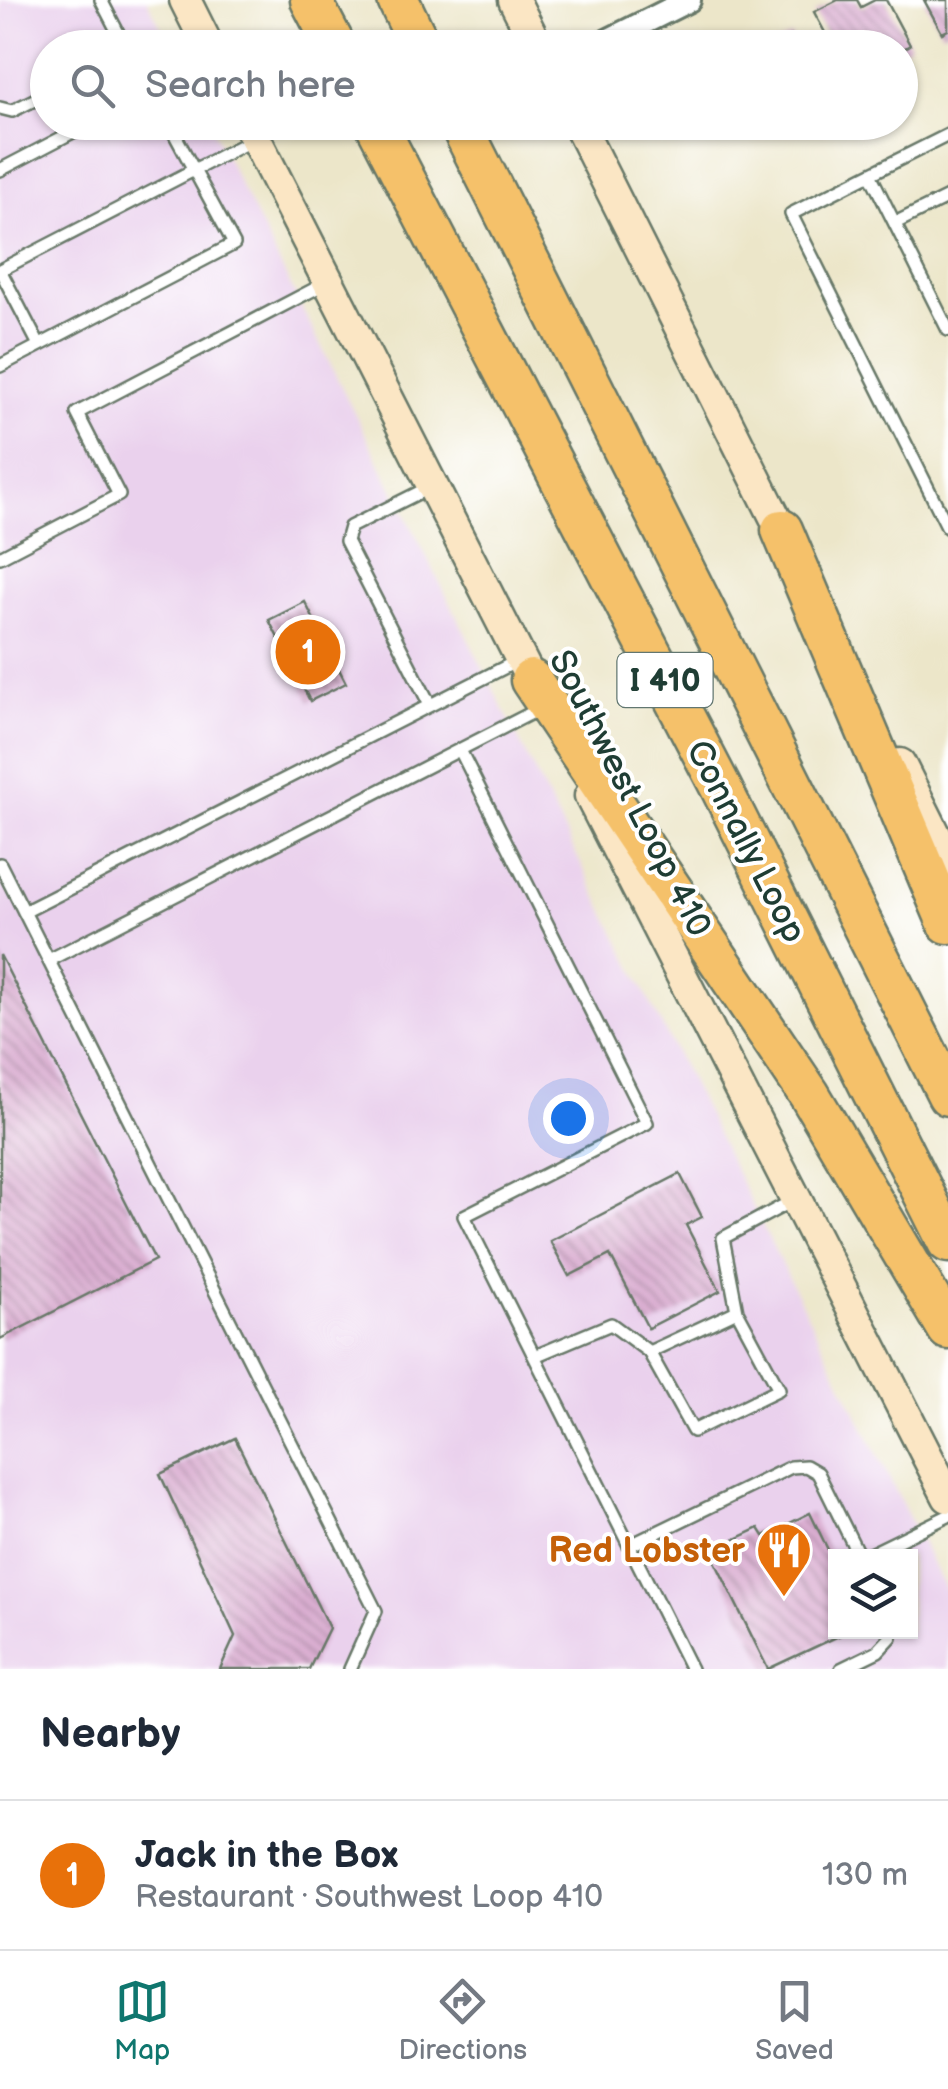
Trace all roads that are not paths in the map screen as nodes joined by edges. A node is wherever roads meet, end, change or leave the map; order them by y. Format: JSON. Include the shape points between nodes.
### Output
{"nodes":[{"id":1,"x":101,"y":0,"type":"edge"},
{"id":2,"x":185,"y":0,"type":"edge"},
{"id":3,"x":311,"y":0,"type":"edge"},
{"id":4,"x":398,"y":0,"type":"edge"},
{"id":5,"x":514,"y":0,"type":"edge"},
{"id":6,"x":689,"y":0,"type":"edge"},
{"id":7,"x":117,"y":30,"type":"edge"},
{"id":8,"x":200,"y":30,"type":"edge"},
{"id":9,"x":327,"y":30,"type":"edge"},
{"id":10,"x":413,"y":30,"type":"edge"},
{"id":11,"x":529,"y":30,"type":"edge"},
{"id":12,"x":629,"y":30,"type":"edge"},
{"id":13,"x":30,"y":102,"type":"edge"},
{"id":14,"x":0,"y":108,"type":"edge"},
{"id":15,"x":948,"y":136,"type":"edge"},
{"id":16,"x":58,"y":140,"type":"edge"},
{"id":17,"x":178,"y":140,"type":"edge"},
{"id":18,"x":237,"y":140,"type":"edge"},
{"id":19,"x":256,"y":140,"type":"edge"},
{"id":20,"x":384,"y":140,"type":"edge"},
{"id":21,"x":468,"y":140,"type":"edge"},
{"id":22,"x":586,"y":140,"type":"edge"},
{"id":23,"x":195,"y":169,"type":"junction"},
{"id":24,"x":0,"y":170,"type":"edge"},
{"id":25,"x":870,"y":174,"type":"junction"},
{"id":26,"x":948,"y":196,"type":"edge"},
{"id":27,"x":895,"y":223,"type":"junction"},
{"id":28,"x":0,"y":270,"type":"edge"},
{"id":29,"x":328,"y":282,"type":"junction"},
{"id":30,"x":948,"y":330,"type":"edge"},
{"id":31,"x":39,"y":346,"type":"junction"},
{"id":32,"x":0,"y":366,"type":"edge"},
{"id":33,"x":432,"y":486,"type":"junction"},
{"id":34,"x":942,"y":501,"type":"edge"},
{"id":35,"x":948,"y":528,"type":"edge"},
{"id":36,"x":782,"y":530,"type":"junction"},
{"id":37,"x":0,"y":557,"type":"edge"},
{"id":38,"x":532,"y":682,"type":"junction"},
{"id":39,"x":430,"y":706,"type":"junction"},
{"id":40,"x":460,"y":750,"type":"junction"},
{"id":41,"x":948,"y":860,"type":"edge"},
{"id":42,"x":0,"y":864,"type":"edge"},
{"id":43,"x":24,"y":912,"type":"junction"},
{"id":44,"x":948,"y":924,"type":"edge"},
{"id":45,"x":48,"y":960,"type":"junction"},
{"id":46,"x":948,"y":1094,"type":"edge"},
{"id":47,"x":796,"y":1199,"type":"junction"},
{"id":48,"x":948,"y":1242,"type":"edge"},
{"id":49,"x":737,"y":1311,"type":"junction"},
{"id":50,"x":948,"y":1329,"type":"edge"},
{"id":51,"x":649,"y":1352,"type":"junction"},
{"id":52,"x":535,"y":1356,"type":"junction"},
{"id":53,"x":948,"y":1497,"type":"edge"},
{"id":54,"x":948,"y":1516,"type":"edge"},
{"id":55,"x":629,"y":1546,"type":"junction"},
{"id":56,"x":858,"y":1549,"type":"edge"},
{"id":57,"x":877,"y":1549,"type":"edge"},
{"id":58,"x":888,"y":1639,"type":"edge"},
{"id":59,"x":350,"y":1669,"type":"edge"},
{"id":60,"x":691,"y":1669,"type":"edge"},
{"id":61,"x":841,"y":1669,"type":"edge"}],
"edges":[{"from":1,"to":7,"type":"lane"},
{"from":2,"to":8,"type":"main road"},
{"from":3,"to":9,"type":"highway"},
{"from":4,"to":10,"type":"highway"},
{"from":5,"to":11,"type":"main road"},
{"from":6,"to":12,"type":"street"},
{"from":13,"to":14,"type":"lane"},
{"from":15,"to":25,"type":"lane"},
{"from":16,"to":24,"type":"lane"},
{"from":17,"to":23,"type":"lane"},
{"from":18,"to":23,"type":"lane"},
{"from":19,"to":29,"type":"main road","name":"Southwest Loop 410"},
{"from":20,"to":48,"type":"highway","name":"Connally Loop","number":"I 410"},
{"from":21,"to":46,"type":"highway","name":"Connally Loop","number":"I 410"},
{"from":22,"to":36,"type":"main road"},
{"from":23,"to":28,"type":"lane"},
{"from":23,"to":31,"type":"lane","via":[[234,244]]},
{"from":25,"to":27,"type":"lane"},
{"from":25,"to":34,"type":"lane","via":[[791,214]]},
{"from":26,"to":27,"type":"lane"},
{"from":27,"to":30,"type":"lane"},
{"from":28,"to":31,"type":"lane"},
{"from":29,"to":33,"type":"main road","name":"Southwest Loop 410"},
{"from":29,"to":37,"type":"lane","via":[[76,413],[119,495]]},
{"from":31,"to":32,"type":"lane"},
{"from":33,"to":38,"type":"main road","name":"Southwest Loop 410"},
{"from":33,"to":39,"type":"lane","via":[[350,527],[346,541]]},
{"from":34,"to":35,"type":"lane"},
{"from":36,"to":41,"type":"main road"},
{"from":36,"to":44,"type":"highway"},
{"from":38,"to":39,"type":"lane"},
{"from":38,"to":40,"type":"lane"},
{"from":38,"to":47,"type":"main road","name":"Southwest Loop 410"},
{"from":38,"to":50,"type":"highway","via":[[810,1094]]},
{"from":39,"to":43,"type":"lane"},
{"from":40,"to":45,"type":"lane"},
{"from":40,"to":52,"type":"lane","via":[[647,1123],[464,1216]]},
{"from":42,"to":43,"type":"lane"},
{"from":43,"to":45,"type":"lane"},
{"from":45,"to":59,"type":"lane","via":[[376,1611]]},
{"from":47,"to":49,"type":"lane","via":[[723,1238]]},
{"from":47,"to":53,"type":"main road","name":"Southwest Loop 410"},
{"from":49,"to":51,"type":"lane"},
{"from":49,"to":51,"type":"lane","via":[[779,1389],[694,1431]]},
{"from":51,"to":52,"type":"lane","via":[[611,1324]]},
{"from":52,"to":55,"type":"lane"},
{"from":54,"to":57,"type":"lane"},
{"from":55,"to":56,"type":"lane","via":[[791,1466],[806,1466],[818,1473]]},
{"from":55,"to":60,"type":"lane"},
{"from":58,"to":61,"type":"lane"}]}
